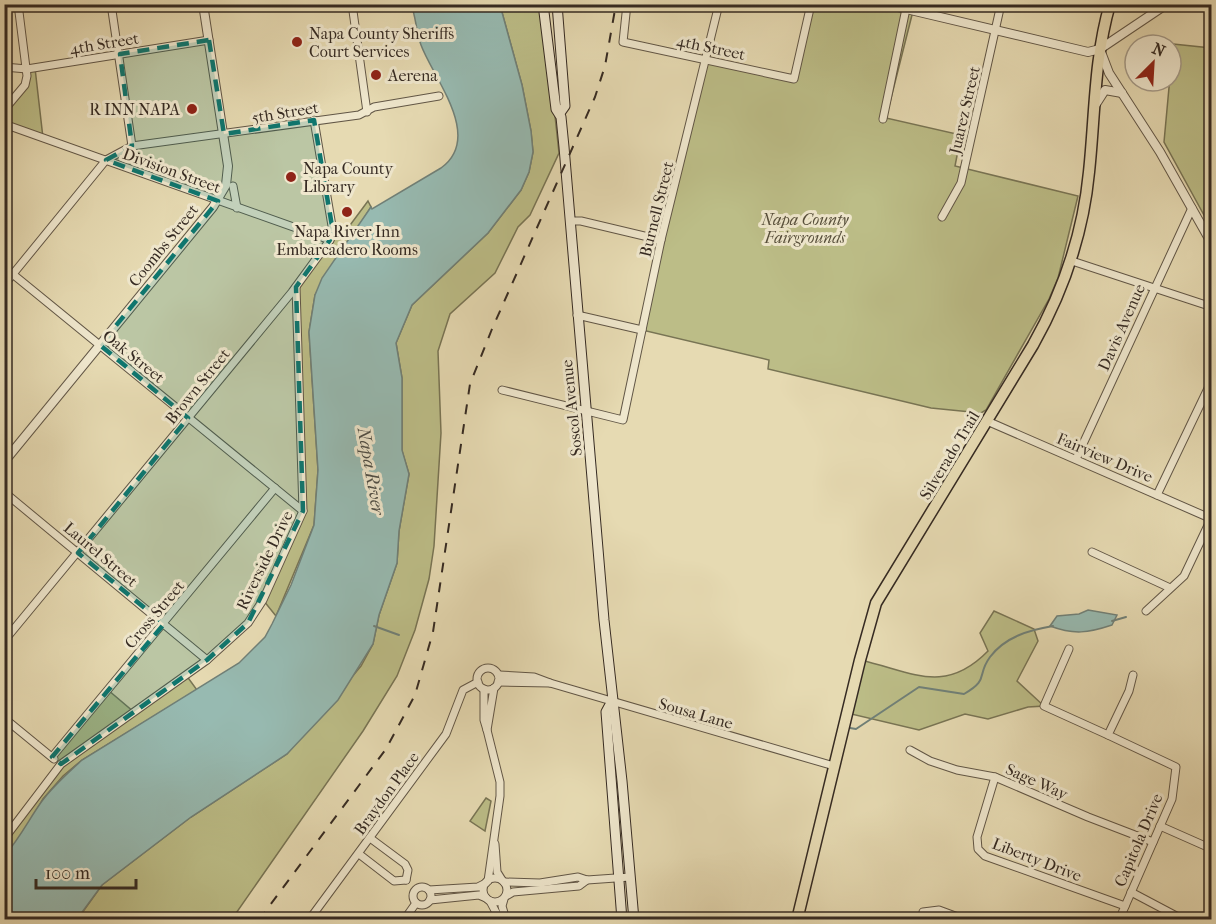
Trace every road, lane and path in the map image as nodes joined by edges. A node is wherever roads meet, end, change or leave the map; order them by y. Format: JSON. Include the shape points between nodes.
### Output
{"nodes":[{"id":1,"x":18,"y":4,"type":"edge"},
{"id":2,"x":111,"y":4,"type":"edge"},
{"id":3,"x":203,"y":4,"type":"edge"},
{"id":4,"x":352,"y":4,"type":"edge"},
{"id":5,"x":543,"y":4,"type":"edge"},
{"id":6,"x":557,"y":4,"type":"edge"},
{"id":7,"x":627,"y":4,"type":"edge"},
{"id":8,"x":719,"y":4,"type":"edge"},
{"id":9,"x":811,"y":4,"type":"edge"},
{"id":10,"x":885,"y":4,"type":"edge"},
{"id":11,"x":1001,"y":4,"type":"edge"},
{"id":12,"x":1110,"y":4,"type":"edge"},
{"id":13,"x":1167,"y":4,"type":"edge"},
{"id":14,"x":906,"y":7,"type":"edge"},
{"id":15,"x":996,"y":31,"type":"junction"},
{"id":16,"x":209,"y":40,"type":"junction"},
{"id":17,"x":1100,"y":49,"type":"junction"},
{"id":18,"x":120,"y":54,"type":"junction"},
{"id":19,"x":706,"y":60,"type":"junction"},
{"id":20,"x":4,"y":67,"type":"edge"},
{"id":21,"x":27,"y":69,"type":"junction"},
{"id":22,"x":1122,"y":93,"type":"junction"},
{"id":23,"x":439,"y":96,"type":"dead end"},
{"id":24,"x":1095,"y":107,"type":"junction"},
{"id":25,"x":4,"y":110,"type":"edge"},
{"id":26,"x":368,"y":112,"type":"junction"},
{"id":27,"x":560,"y":113,"type":"junction"},
{"id":28,"x":883,"y":119,"type":"dead end"},
{"id":29,"x":314,"y":120,"type":"junction"},
{"id":30,"x":4,"y":124,"type":"edge"},
{"id":31,"x":224,"y":134,"type":"junction"},
{"id":32,"x":132,"y":146,"type":"junction"},
{"id":33,"x":106,"y":160,"type":"junction"},
{"id":34,"x":228,"y":166,"type":"junction"},
{"id":35,"x":233,"y":186,"type":"joint"},
{"id":36,"x":218,"y":201,"type":"junction"},
{"id":37,"x":1192,"y":207,"type":"junction"},
{"id":38,"x":237,"y":208,"type":"junction"},
{"id":39,"x":942,"y":217,"type":"dead end"},
{"id":40,"x":570,"y":221,"type":"junction"},
{"id":41,"x":330,"y":240,"type":"junction"},
{"id":42,"x":661,"y":240,"type":"junction"},
{"id":43,"x":1212,"y":244,"type":"edge"},
{"id":44,"x":1072,"y":261,"type":"junction"},
{"id":45,"x":4,"y":267,"type":"edge"},
{"id":46,"x":13,"y":274,"type":"junction"},
{"id":47,"x":4,"y":285,"type":"edge"},
{"id":48,"x":296,"y":287,"type":"junction"},
{"id":49,"x":1154,"y":287,"type":"junction"},
{"id":50,"x":1212,"y":307,"type":"edge"},
{"id":51,"x":577,"y":315,"type":"junction"},
{"id":52,"x":642,"y":330,"type":"junction"},
{"id":53,"x":100,"y":345,"type":"junction"},
{"id":54,"x":1212,"y":380,"type":"edge"},
{"id":55,"x":502,"y":390,"type":"dead end"},
{"id":56,"x":588,"y":411,"type":"junction"},
{"id":57,"x":188,"y":418,"type":"junction"},
{"id":58,"x":987,"y":421,"type":"junction"},
{"id":59,"x":1076,"y":459,"type":"junction"},
{"id":60,"x":4,"y":462,"type":"edge"},
{"id":61,"x":275,"y":488,"type":"junction"},
{"id":62,"x":4,"y":492,"type":"edge"},
{"id":63,"x":1158,"y":495,"type":"junction"},
{"id":64,"x":303,"y":511,"type":"junction"},
{"id":65,"x":1211,"y":519,"type":"edge"},
{"id":66,"x":1092,"y":552,"type":"dead end"},
{"id":67,"x":78,"y":553,"type":"junction"},
{"id":68,"x":1168,"y":587,"type":"junction"},
{"id":69,"x":1146,"y":611,"type":"dead end"},
{"id":70,"x":164,"y":624,"type":"junction"},
{"id":71,"x":4,"y":641,"type":"edge"},
{"id":72,"x":1069,"y":649,"type":"dead end"},
{"id":73,"x":207,"y":660,"type":"junction"},
{"id":74,"x":1133,"y":675,"type":"dead end"},
{"id":75,"x":478,"y":682,"type":"junction"},
{"id":76,"x":497,"y":682,"type":"junction"},
{"id":77,"x":484,"y":689,"type":"junction"},
{"id":78,"x":612,"y":701,"type":"junction"},
{"id":79,"x":4,"y":718,"type":"edge"},
{"id":80,"x":488,"y":730,"type":"junction"},
{"id":81,"x":1108,"y":735,"type":"junction"},
{"id":82,"x":910,"y":750,"type":"dead end"},
{"id":83,"x":52,"y":757,"type":"junction"},
{"id":84,"x":60,"y":764,"type":"junction"},
{"id":85,"x":834,"y":766,"type":"junction"},
{"id":86,"x":995,"y":777,"type":"junction"},
{"id":87,"x":1160,"y":826,"type":"junction"},
{"id":88,"x":370,"y":838,"type":"junction"},
{"id":89,"x":4,"y":839,"type":"edge"},
{"id":90,"x":494,"y":842,"type":"junction"},
{"id":91,"x":1153,"y":842,"type":"junction"},
{"id":92,"x":1212,"y":849,"type":"edge"},
{"id":93,"x":358,"y":854,"type":"junction"},
{"id":94,"x":618,"y":877,"type":"junction"},
{"id":95,"x":630,"y":877,"type":"junction"},
{"id":96,"x":406,"y":880,"type":"junction"},
{"id":97,"x":586,"y":880,"type":"junction"},
{"id":98,"x":487,"y":882,"type":"junction"},
{"id":99,"x":503,"y":882,"type":"junction"},
{"id":100,"x":416,"y":890,"type":"junction"},
{"id":101,"x":429,"y":890,"type":"junction"},
{"id":102,"x":1131,"y":892,"type":"junction"},
{"id":103,"x":505,"y":897,"type":"junction"},
{"id":104,"x":430,"y":900,"type":"junction"},
{"id":105,"x":488,"y":900,"type":"junction"},
{"id":106,"x":416,"y":903,"type":"junction"},
{"id":107,"x":1125,"y":906,"type":"junction"},
{"id":108,"x":923,"y":912,"type":"dead end"},
{"id":109,"x":800,"y":919,"type":"edge"},
{"id":110,"x":309,"y":920,"type":"edge"},
{"id":111,"x":404,"y":920,"type":"edge"},
{"id":112,"x":500,"y":920,"type":"edge"},
{"id":113,"x":506,"y":920,"type":"edge"},
{"id":114,"x":622,"y":920,"type":"edge"},
{"id":115,"x":634,"y":920,"type":"edge"},
{"id":116,"x":966,"y":920,"type":"edge"},
{"id":117,"x":1119,"y":920,"type":"edge"},
{"id":118,"x":1184,"y":920,"type":"edge"}],
"edges":[{"from":1,"to":21,"type":"street"},
{"from":2,"to":18,"type":"street"},
{"from":3,"to":16,"type":"street","name":"Coombs Street"},
{"from":4,"to":26,"type":"street"},
{"from":5,"to":27,"type":"main road","name":"Soscol Avenue","via":[[556,109]]},
{"from":6,"to":27,"type":"main road","name":"Soscol Avenue","via":[[565,106]]},
{"from":7,"to":19,"type":"street","name":"4th Street","via":[[623,42]]},
{"from":8,"to":19,"type":"street","name":"Burnell Street"},
{"from":9,"to":19,"type":"street","name":"4th Street","via":[[794,79]]},
{"from":10,"to":14,"type":"street"},
{"from":11,"to":15,"type":"street","name":"Juarez Street"},
{"from":12,"to":17,"type":"main road","name":"Silverado Trail"},
{"from":13,"to":17,"type":"street"},
{"from":14,"to":15,"type":"street"},
{"from":14,"to":28,"type":"street"},
{"from":15,"to":17,"type":"street","via":[[1088,52]]},
{"from":15,"to":39,"type":"street","name":"Juarez Street","via":[[961,183]]},
{"from":16,"to":18,"type":"street","name":"4th Street"},
{"from":16,"to":31,"type":"street","name":"Coombs Street"},
{"from":17,"to":22,"type":"street"},
{"from":17,"to":24,"type":"main road","name":"Silverado Trail"},
{"from":18,"to":21,"type":"street","name":"4th Street"},
{"from":18,"to":32,"type":"street"},
{"from":19,"to":42,"type":"street","name":"Burnell Street"},
{"from":20,"to":21,"type":"street","name":"4th Street"},
{"from":21,"to":25,"type":"street","via":[[25,84]]},
{"from":22,"to":24,"type":"street","via":[[1105,90]]},
{"from":22,"to":37,"type":"street"},
{"from":23,"to":26,"type":"street","name":"5th Street","via":[[374,107]]},
{"from":24,"to":44,"type":"main road","name":"Silverado Trail","via":[[1086,196]]},
{"from":26,"to":29,"type":"street","name":"5th Street"},
{"from":27,"to":40,"type":"main road","name":"Soscol Avenue"},
{"from":29,"to":31,"type":"street","name":"5th Street"},
{"from":29,"to":41,"type":"street","via":[[332,226]]},
{"from":30,"to":33,"type":"street","name":"Division Street"},
{"from":31,"to":32,"type":"street","name":"5th Street"},
{"from":31,"to":34,"type":"street","name":"Coombs Street"},
{"from":32,"to":33,"type":"street"},
{"from":33,"to":36,"type":"street","name":"Division Street"},
{"from":33,"to":46,"type":"street"},
{"from":34,"to":35,"type":"street"},
{"from":34,"to":36,"type":"street","name":"Coombs Street","via":[[226,184]]},
{"from":35,"to":38,"type":"street"},
{"from":36,"to":38,"type":"street","name":"Division Street"},
{"from":36,"to":53,"type":"street","name":"Coombs Street"},
{"from":37,"to":43,"type":"street"},
{"from":37,"to":49,"type":"street","name":"Davis Avenue"},
{"from":38,"to":41,"type":"street","name":"Division Street"},
{"from":40,"to":42,"type":"street"},
{"from":40,"to":51,"type":"main road","name":"Soscol Avenue"},
{"from":41,"to":48,"type":"street","name":"Brown Street"},
{"from":42,"to":52,"type":"street","name":"Burnell Street"},
{"from":44,"to":49,"type":"street"},
{"from":44,"to":58,"type":"main road","name":"Silverado Trail","via":[[1057,302]]},
{"from":45,"to":46,"type":"street","name":"Oak Street"},
{"from":46,"to":47,"type":"street"},
{"from":46,"to":53,"type":"street","name":"Oak Street"},
{"from":48,"to":57,"type":"street","name":"Brown Street"},
{"from":48,"to":64,"type":"street","name":"Riverside Drive"},
{"from":49,"to":50,"type":"street"},
{"from":49,"to":59,"type":"street","name":"Davis Avenue"},
{"from":51,"to":52,"type":"street"},
{"from":51,"to":56,"type":"main road","name":"Soscol Avenue"},
{"from":52,"to":56,"type":"street","name":"Burnell Street","via":[[622,420]]},
{"from":53,"to":57,"type":"street","name":"Oak Street"},
{"from":53,"to":60,"type":"street","name":"Coombs Street"},
{"from":54,"to":63,"type":"street"},
{"from":55,"to":56,"type":"street"},
{"from":56,"to":78,"type":"main road","name":"Soscol Avenue"},
{"from":57,"to":61,"type":"street","name":"Oak Street"},
{"from":57,"to":67,"type":"street","name":"Brown Street"},
{"from":58,"to":59,"type":"street","name":"Fairview Drive"},
{"from":58,"to":85,"type":"main road","name":"Silverado Trail","via":[[878,598]]},
{"from":59,"to":63,"type":"street","name":"Fairview Drive"},
{"from":61,"to":64,"type":"street","name":"Oak Street"},
{"from":61,"to":70,"type":"street","name":"Cross Street"},
{"from":62,"to":67,"type":"street","name":"Laurel Street"},
{"from":63,"to":65,"type":"street","name":"Fairview Drive"},
{"from":64,"to":73,"type":"street","name":"Riverside Drive","via":[[256,614]]},
{"from":65,"to":68,"type":"street","via":[[1192,565],[1185,576]]},
{"from":66,"to":68,"type":"street"},
{"from":67,"to":70,"type":"street","name":"Laurel Street"},
{"from":67,"to":71,"type":"street","name":"Brown Street"},
{"from":68,"to":69,"type":"street"},
{"from":70,"to":73,"type":"street","name":"Laurel Street"},
{"from":70,"to":83,"type":"street","name":"Cross Street"},
{"from":72,"to":81,"type":"street","via":[[1044,706]]},
{"from":73,"to":84,"type":"street","name":"Riverside Drive"},
{"from":74,"to":81,"type":"street"},
{"from":75,"to":76,"type":"street","via":[[479,672],[485,668],[495,670]]},
{"from":75,"to":77,"type":"street"},
{"from":75,"to":88,"type":"street","name":"Braydon Place","via":[[461,693],[446,734]]},
{"from":76,"to":77,"type":"street"},
{"from":76,"to":78,"type":"street","name":"Sousa Lane","via":[[550,683]]},
{"from":76,"to":80,"type":"street"},
{"from":77,"to":80,"type":"street","via":[[484,720]]},
{"from":78,"to":85,"type":"street","name":"Sousa Lane"},
{"from":78,"to":94,"type":"main road","name":"Soscol Avenue","via":[[606,712]]},
{"from":78,"to":95,"type":"main road","name":"Soscol Avenue"},
{"from":79,"to":83,"type":"street"},
{"from":80,"to":90,"type":"street","via":[[500,782]]},
{"from":81,"to":87,"type":"street","name":"Capitola Drive","via":[[1176,767],[1172,800]]},
{"from":82,"to":86,"type":"street","name":"Sage Way","via":[[957,770]]},
{"from":83,"to":84,"type":"street"},
{"from":84,"to":89,"type":"street","name":"Riverside Drive"},
{"from":85,"to":109,"type":"main road","name":"Silverado Trail"},
{"from":86,"to":91,"type":"street","name":"Sage Way"},
{"from":86,"to":107,"type":"street","name":"Liberty Drive","via":[[977,837],[978,849],[985,856]]},
{"from":87,"to":91,"type":"street","name":"Capitola Drive"},
{"from":87,"to":92,"type":"street"},
{"from":88,"to":93,"type":"street","name":"Braydon Place"},
{"from":88,"to":96,"type":"street","via":[[405,864]]},
{"from":90,"to":98,"type":"street"},
{"from":90,"to":99,"type":"street","via":[[496,867]]},
{"from":91,"to":102,"type":"street","name":"Capitola Drive"},
{"from":93,"to":96,"type":"street","via":[[394,881]]},
{"from":93,"to":110,"type":"street","name":"Braydon Place"},
{"from":94,"to":95,"type":"street"},
{"from":94,"to":97,"type":"street"},
{"from":94,"to":114,"type":"main road","name":"Soscol Avenue"},
{"from":95,"to":115,"type":"main road","name":"Soscol Avenue"},
{"from":96,"to":100,"type":"street"},
{"from":97,"to":99,"type":"street","via":[[578,877],[540,883]]},
{"from":97,"to":103,"type":"street","via":[[579,886],[513,892]]},
{"from":98,"to":99,"type":"street","via":[[495,878]]},
{"from":98,"to":101,"type":"street","via":[[478,887]]},
{"from":98,"to":105,"type":"street","via":[[483,890]]},
{"from":99,"to":103,"type":"street","via":[[507,889]]},
{"from":100,"to":101,"type":"street"},
{"from":100,"to":106,"type":"street"},
{"from":101,"to":104,"type":"street"},
{"from":102,"to":107,"type":"street","name":"Capitola Drive"},
{"from":102,"to":118,"type":"street"},
{"from":103,"to":105,"type":"street","via":[[498,902]]},
{"from":103,"to":113,"type":"street","via":[[502,906]]},
{"from":104,"to":105,"type":"street","via":[[478,896]]},
{"from":104,"to":106,"type":"street","via":[[423,905]]},
{"from":105,"to":112,"type":"street"},
{"from":106,"to":111,"type":"street"},
{"from":107,"to":117,"type":"street","name":"Capitola Drive"},
{"from":108,"to":116,"type":"street","via":[[939,910]]}]}
